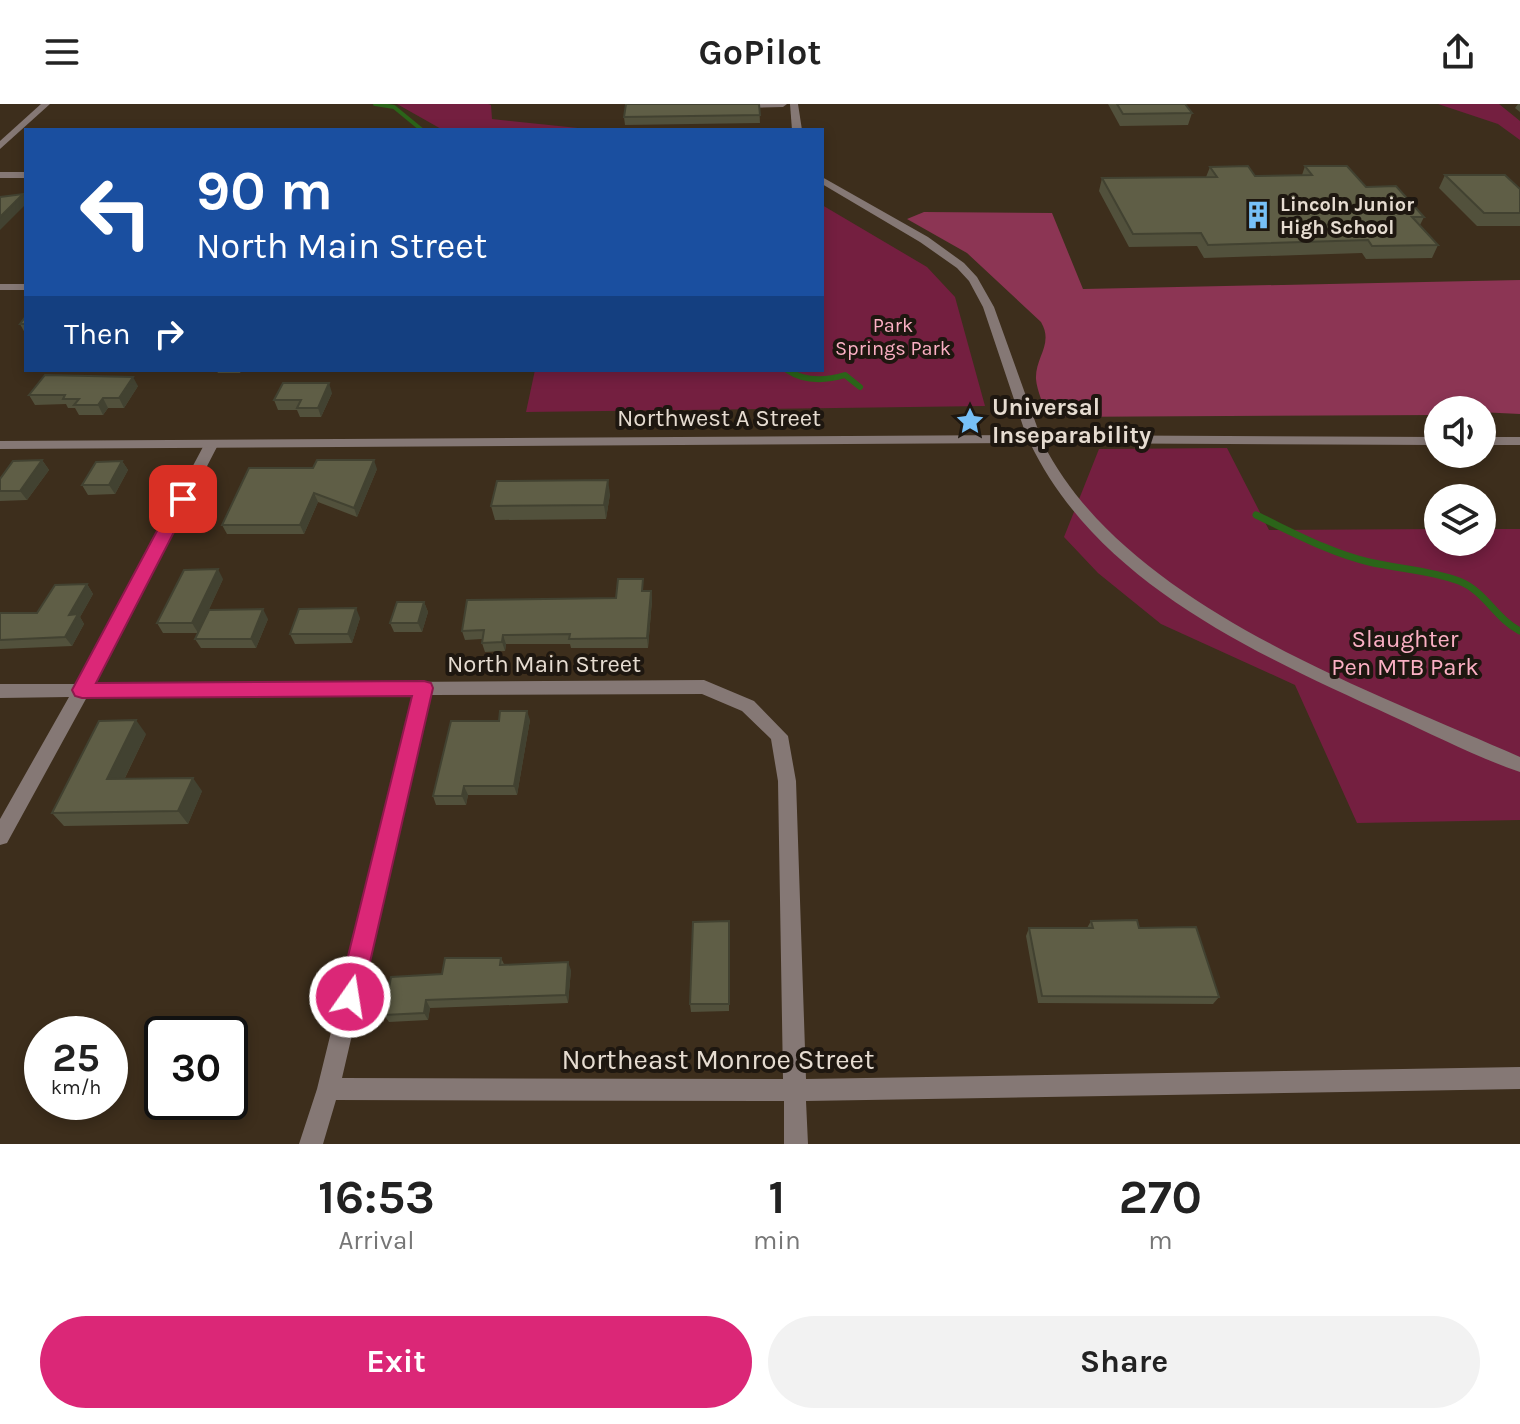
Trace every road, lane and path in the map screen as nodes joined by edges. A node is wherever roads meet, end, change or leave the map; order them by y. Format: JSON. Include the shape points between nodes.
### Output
{"nodes":[{"id":1,"x":46,"y":104,"type":"edge"},
{"id":2,"x":783,"y":104,"type":"edge"},
{"id":3,"x":794,"y":104,"type":"edge"},
{"id":4,"x":733,"y":105,"type":"edge"},
{"id":5,"x":797,"y":128,"type":"edge"},
{"id":6,"x":0,"y":146,"type":"edge"},
{"id":7,"x":0,"y":175,"type":"edge"},
{"id":8,"x":24,"y":175,"type":"edge"},
{"id":9,"x":824,"y":181,"type":"edge"},
{"id":10,"x":0,"y":287,"type":"edge"},
{"id":11,"x":24,"y":287,"type":"edge"},
{"id":12,"x":1033,"y":441,"type":"junction"},
{"id":13,"x":1424,"y":441,"type":"edge"},
{"id":14,"x":1496,"y":441,"type":"edge"},
{"id":15,"x":1520,"y":441,"type":"edge"},
{"id":16,"x":0,"y":445,"type":"edge"},
{"id":17,"x":211,"y":445,"type":"junction"},
{"id":18,"x":424,"y":688,"type":"junction"},
{"id":19,"x":82,"y":690,"type":"junction"},
{"id":20,"x":0,"y":691,"type":"edge"},
{"id":21,"x":1520,"y":765,"type":"edge"},
{"id":22,"x":0,"y":837,"type":"edge"},
{"id":23,"x":1520,"y":1078,"type":"edge"},
{"id":24,"x":328,"y":1089,"type":"junction"},
{"id":25,"x":795,"y":1090,"type":"junction"},
{"id":26,"x":311,"y":1144,"type":"edge"},
{"id":27,"x":796,"y":1144,"type":"edge"}],
"edges":[{"from":1,"to":6,"type":"street"},
{"from":2,"to":4,"type":"street"},
{"from":3,"to":5,"type":"street"},
{"from":7,"to":8,"type":"street"},
{"from":9,"to":12,"type":"street","via":[[939,250],[972,278],[986,299]]},
{"from":10,"to":11,"type":"street"},
{"from":12,"to":13,"type":"street","name":"Northwest A Street"},
{"from":12,"to":17,"type":"street","name":"Northwest A Street"},
{"from":12,"to":21,"type":"street","via":[[1089,521],[1167,589],[1248,638]]},
{"from":14,"to":15,"type":"street"},
{"from":16,"to":17,"type":"street","name":"Northwest A Street"},
{"from":17,"to":19,"type":"street"},
{"from":18,"to":19,"type":"street","name":"North Main Street"},
{"from":18,"to":24,"type":"street"},
{"from":18,"to":25,"type":"street","name":"North Main Street","via":[[704,687],[748,706],[779,736],[787,781]]},
{"from":19,"to":20,"type":"street","name":"North Main Street"},
{"from":19,"to":22,"type":"street"},
{"from":23,"to":25,"type":"street","name":"Northeast Monroe Street"},
{"from":24,"to":25,"type":"street","name":"Northeast Monroe Street"},
{"from":24,"to":26,"type":"street"},
{"from":25,"to":27,"type":"street"}]}
